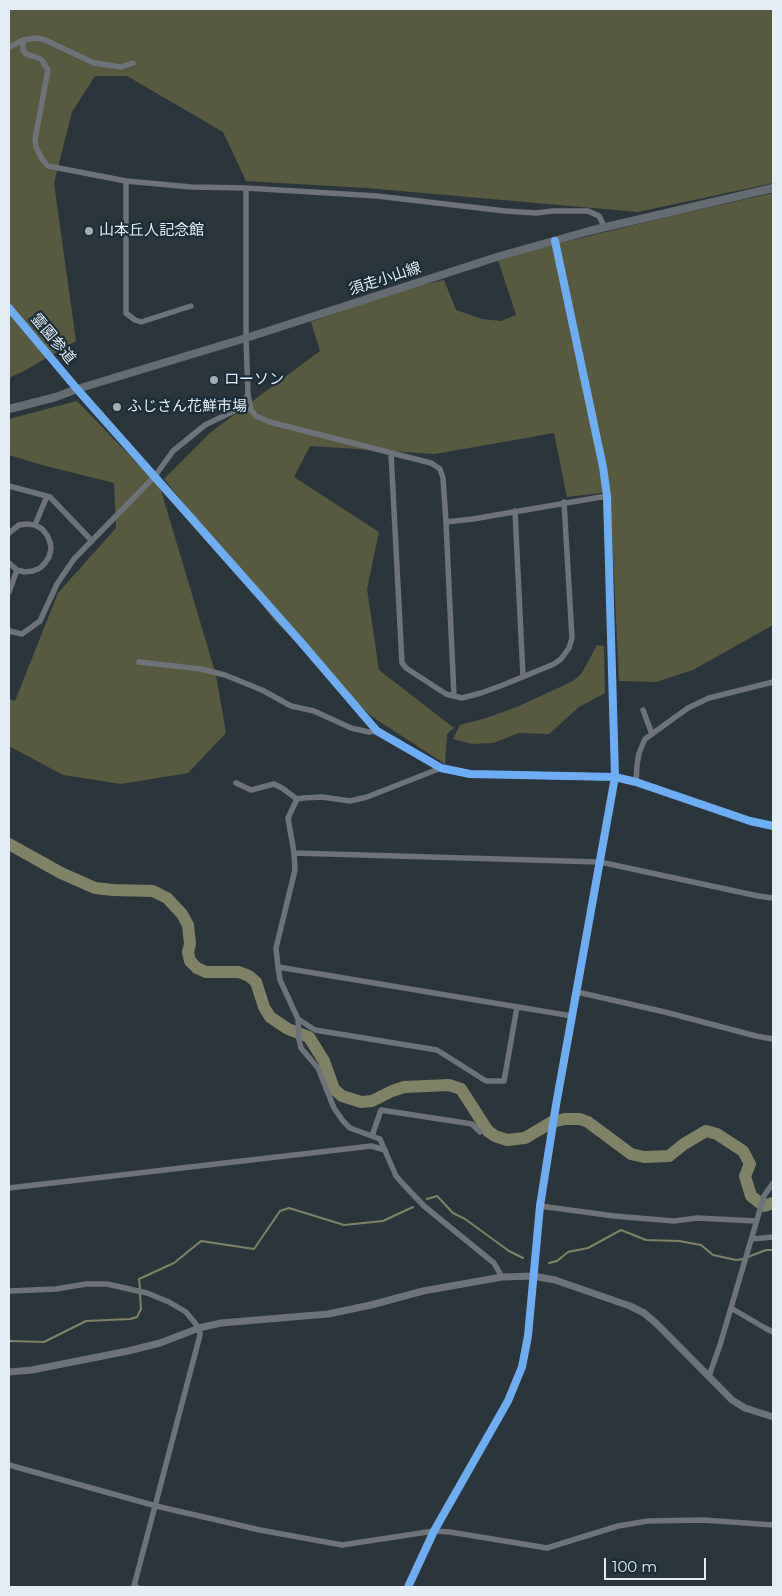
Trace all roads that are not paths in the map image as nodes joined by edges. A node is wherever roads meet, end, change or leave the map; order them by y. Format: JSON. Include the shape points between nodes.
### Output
{"nodes":[{"id":1,"x":23,"y":40,"type":"junction"},
{"id":2,"x":9,"y":47,"type":"edge"},
{"id":3,"x":133,"y":63,"type":"dead end"},
{"id":4,"x":126,"y":181,"type":"junction"},
{"id":5,"x":246,"y":188,"type":"junction"},
{"id":6,"x":773,"y":188,"type":"edge"},
{"id":7,"x":605,"y":228,"type":"junction"},
{"id":8,"x":555,"y":241,"type":"junction"},
{"id":9,"x":191,"y":306,"type":"dead end"},
{"id":10,"x":9,"y":308,"type":"edge"},
{"id":11,"x":246,"y":338,"type":"junction"},
{"id":12,"x":77,"y":389,"type":"junction"},
{"id":13,"x":248,"y":394,"type":"junction"},
{"id":14,"x":9,"y":408,"type":"edge"},
{"id":15,"x":391,"y":454,"type":"junction"},
{"id":16,"x":154,"y":476,"type":"junction"},
{"id":17,"x":9,"y":486,"type":"edge"},
{"id":18,"x":47,"y":496,"type":"junction"},
{"id":19,"x":607,"y":496,"type":"junction"},
{"id":20,"x":564,"y":502,"type":"junction"},
{"id":21,"x":515,"y":511,"type":"junction"},
{"id":22,"x":446,"y":522,"type":"junction"},
{"id":23,"x":35,"y":526,"type":"junction"},
{"id":24,"x":9,"y":533,"type":"edge"},
{"id":25,"x":92,"y":540,"type":"junction"},
{"id":26,"x":9,"y":563,"type":"edge"},
{"id":27,"x":18,"y":570,"type":"junction"},
{"id":28,"x":9,"y":592,"type":"edge"},
{"id":29,"x":9,"y":631,"type":"edge"},
{"id":30,"x":139,"y":662,"type":"dead end"},
{"id":31,"x":523,"y":677,"type":"junction"},
{"id":32,"x":773,"y":682,"type":"edge"},
{"id":33,"x":454,"y":696,"type":"junction"},
{"id":34,"x":643,"y":710,"type":"dead end"},
{"id":35,"x":376,"y":731,"type":"junction"},
{"id":36,"x":652,"y":734,"type":"junction"},
{"id":37,"x":441,"y":768,"type":"junction"},
{"id":38,"x":615,"y":777,"type":"junction"},
{"id":39,"x":636,"y":782,"type":"junction"},
{"id":40,"x":236,"y":783,"type":"dead end"},
{"id":41,"x":297,"y":799,"type":"junction"},
{"id":42,"x":773,"y":826,"type":"edge"},
{"id":43,"x":294,"y":853,"type":"junction"},
{"id":44,"x":600,"y":862,"type":"junction"},
{"id":45,"x":773,"y":898,"type":"edge"},
{"id":46,"x":278,"y":967,"type":"junction"},
{"id":47,"x":577,"y":992,"type":"junction"},
{"id":48,"x":517,"y":1007,"type":"junction"},
{"id":49,"x":572,"y":1016,"type":"junction"},
{"id":50,"x":298,"y":1022,"type":"junction"},
{"id":51,"x":773,"y":1039,"type":"edge"},
{"id":52,"x":480,"y":1132,"type":"dead end"},
{"id":53,"x":372,"y":1136,"type":"junction"},
{"id":54,"x":385,"y":1150,"type":"junction"},
{"id":55,"x":773,"y":1183,"type":"edge"},
{"id":56,"x":9,"y":1188,"type":"edge"},
{"id":57,"x":540,"y":1206,"type":"junction"},
{"id":58,"x":756,"y":1221,"type":"junction"},
{"id":59,"x":773,"y":1237,"type":"edge"},
{"id":60,"x":752,"y":1239,"type":"junction"},
{"id":61,"x":533,"y":1276,"type":"junction"},
{"id":62,"x":502,"y":1277,"type":"junction"},
{"id":63,"x":9,"y":1291,"type":"edge"},
{"id":64,"x":731,"y":1308,"type":"junction"},
{"id":65,"x":199,"y":1328,"type":"junction"},
{"id":66,"x":773,"y":1332,"type":"edge"},
{"id":67,"x":9,"y":1372,"type":"edge"},
{"id":68,"x":709,"y":1376,"type":"junction"},
{"id":69,"x":773,"y":1417,"type":"edge"},
{"id":70,"x":9,"y":1465,"type":"edge"},
{"id":71,"x":156,"y":1506,"type":"junction"},
{"id":72,"x":773,"y":1525,"type":"edge"},
{"id":73,"x":434,"y":1531,"type":"junction"},
{"id":74,"x":137,"y":1587,"type":"edge"},
{"id":75,"x":408,"y":1587,"type":"edge"}],
"edges":[{"from":1,"to":2,"type":"street"},
{"from":1,"to":3,"type":"street","via":[[45,40],[94,64],[121,67]]},
{"from":1,"to":4,"type":"street","via":[[26,54],[41,60],[48,70],[35,139],[42,159],[48,166]]},
{"from":4,"to":5,"type":"street"},
{"from":4,"to":9,"type":"street","via":[[126,313],[141,322]]},
{"from":5,"to":7,"type":"street","via":[[377,196],[505,211],[588,211],[599,216]]},
{"from":5,"to":11,"type":"street"},
{"from":6,"to":7,"type":"main road","name":"須走小山線"},
{"from":7,"to":8,"type":"main road","name":"須走小山線"},
{"from":8,"to":11,"type":"main road","name":"須走小山線"},
{"from":8,"to":19,"type":"street"},
{"from":10,"to":12,"type":"street","name":"霊園参道"},
{"from":11,"to":12,"type":"main road","name":"須走小山線"},
{"from":11,"to":13,"type":"street"},
{"from":12,"to":14,"type":"main road","name":"須走小山線"},
{"from":12,"to":16,"type":"street","name":"霊園参道"},
{"from":13,"to":15,"type":"street","via":[[251,410],[261,419]]},
{"from":13,"to":16,"type":"street","via":[[244,405],[205,426],[173,451]]},
{"from":15,"to":22,"type":"street","via":[[431,463],[440,469]]},
{"from":15,"to":33,"type":"street","via":[[402,663],[434,687]]},
{"from":16,"to":25,"type":"street"},
{"from":16,"to":35,"type":"street","name":"霊園参道"},
{"from":17,"to":18,"type":"street"},
{"from":18,"to":23,"type":"street"},
{"from":18,"to":25,"type":"street"},
{"from":19,"to":20,"type":"street"},
{"from":19,"to":38,"type":"street"},
{"from":20,"to":21,"type":"street"},
{"from":20,"to":31,"type":"street","via":[[572,638],[561,660]]},
{"from":21,"to":22,"type":"street"},
{"from":21,"to":31,"type":"street"},
{"from":22,"to":33,"type":"street"},
{"from":23,"to":24,"type":"street","via":[[19,526]]},
{"from":23,"to":27,"type":"street","via":[[47,535],[51,549],[49,557],[40,568],[25,572]]},
{"from":25,"to":29,"type":"street","via":[[57,584],[40,621],[22,634]]},
{"from":26,"to":27,"type":"street"},
{"from":27,"to":28,"type":"street"},
{"from":30,"to":35,"type":"street","via":[[226,675],[290,706],[314,711],[351,728]]},
{"from":31,"to":33,"type":"street","via":[[481,693],[462,698]]},
{"from":32,"to":36,"type":"street","via":[[696,703]]},
{"from":34,"to":36,"type":"street"},
{"from":35,"to":37,"type":"street"},
{"from":36,"to":39,"type":"street","via":[[645,739],[639,753]]},
{"from":37,"to":38,"type":"street","via":[[470,774]]},
{"from":37,"to":41,"type":"street","via":[[350,801],[322,797]]},
{"from":38,"to":39,"type":"street"},
{"from":38,"to":44,"type":"street"},
{"from":39,"to":42,"type":"street","via":[[742,819]]},
{"from":40,"to":41,"type":"street","via":[[251,790],[274,784]]},
{"from":41,"to":43,"type":"street","via":[[288,818]]},
{"from":43,"to":44,"type":"street"},
{"from":43,"to":46,"type":"street","via":[[296,870],[276,948]]},
{"from":44,"to":45,"type":"street"},
{"from":44,"to":47,"type":"street"},
{"from":46,"to":48,"type":"street"},
{"from":46,"to":50,"type":"street","via":[[280,980]]},
{"from":47,"to":49,"type":"street"},
{"from":47,"to":51,"type":"street"},
{"from":48,"to":49,"type":"street"},
{"from":48,"to":50,"type":"street","via":[[504,1081],[486,1081],[438,1050],[315,1030]]},
{"from":49,"to":57,"type":"street"},
{"from":50,"to":53,"type":"street","via":[[301,1048],[318,1068],[334,1108],[350,1128]]},
{"from":52,"to":53,"type":"street","via":[[472,1124],[381,1110]]},
{"from":53,"to":54,"type":"street","via":[[380,1139]]},
{"from":54,"to":56,"type":"street","via":[[371,1146]]},
{"from":54,"to":62,"type":"street","via":[[396,1176],[404,1185],[424,1206],[494,1263]]},
{"from":55,"to":58,"type":"street","via":[[764,1196]]},
{"from":57,"to":58,"type":"street","via":[[674,1221],[698,1218]]},
{"from":57,"to":61,"type":"street"},
{"from":58,"to":60,"type":"street"},
{"from":59,"to":60,"type":"street"},
{"from":60,"to":64,"type":"street"},
{"from":61,"to":62,"type":"street"},
{"from":61,"to":68,"type":"street","via":[[555,1280],[644,1313]]},
{"from":61,"to":73,"type":"street","via":[[528,1336],[515,1386]]},
{"from":62,"to":65,"type":"street","via":[[423,1291],[328,1314],[221,1323]]},
{"from":63,"to":65,"type":"street","via":[[86,1284],[134,1290],[169,1302],[186,1312]]},
{"from":64,"to":66,"type":"street"},
{"from":64,"to":68,"type":"street"},
{"from":65,"to":67,"type":"street","via":[[128,1351]]},
{"from":65,"to":71,"type":"street","via":[[200,1335]]},
{"from":68,"to":69,"type":"street","via":[[732,1400]]},
{"from":70,"to":71,"type":"street"},
{"from":71,"to":73,"type":"street","via":[[342,1545]]},
{"from":71,"to":74,"type":"street","via":[[134,1586]]},
{"from":72,"to":73,"type":"street","via":[[703,1520],[648,1521],[618,1526],[547,1548]]},
{"from":73,"to":75,"type":"street"}]}
